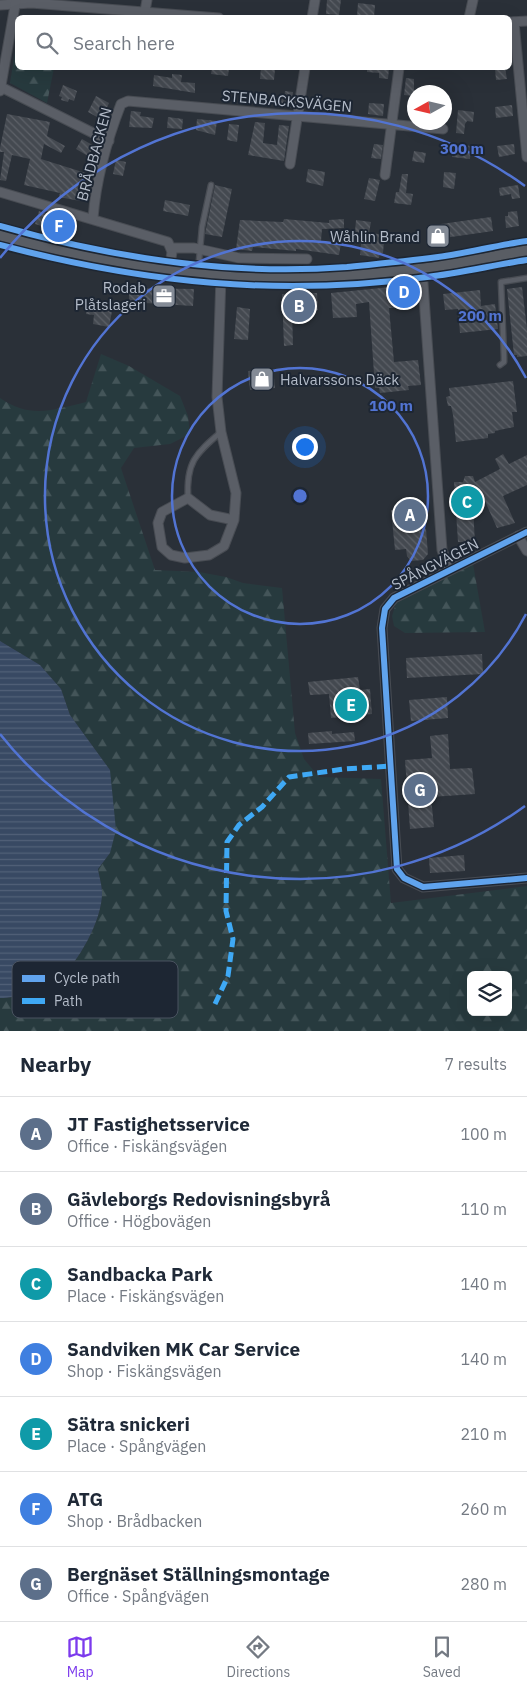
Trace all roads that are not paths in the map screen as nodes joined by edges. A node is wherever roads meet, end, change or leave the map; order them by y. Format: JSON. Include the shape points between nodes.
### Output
{"nodes":[{"id":1,"x":147,"y":0,"type":"edge"},
{"id":2,"x":314,"y":0,"type":"edge"},
{"id":3,"x":473,"y":0,"type":"edge"},
{"id":4,"x":16,"y":2,"type":"edge"},
{"id":5,"x":0,"y":5,"type":"edge"},
{"id":6,"x":145,"y":11,"type":"junction"},
{"id":7,"x":187,"y":15,"type":"edge"},
{"id":8,"x":312,"y":15,"type":"edge"},
{"id":9,"x":470,"y":15,"type":"edge"},
{"id":10,"x":527,"y":21,"type":"edge"},
{"id":11,"x":512,"y":22,"type":"edge"},
{"id":12,"x":305,"y":70,"type":"edge"},
{"id":13,"x":399,"y":70,"type":"edge"},
{"id":14,"x":2,"y":71,"type":"edge"},
{"id":15,"x":0,"y":89,"type":"edge"},
{"id":16,"x":128,"y":101,"type":"joint"},
{"id":17,"x":298,"y":115,"type":"junction"},
{"id":18,"x":392,"y":123,"type":"junction"},
{"id":19,"x":407,"y":125,"type":"edge"},
{"id":20,"x":109,"y":141,"type":"junction"},
{"id":21,"x":527,"y":157,"type":"edge"},
{"id":22,"x":290,"y":164,"type":"dead end"},
{"id":23,"x":385,"y":175,"type":"dead end"},
{"id":24,"x":211,"y":185,"type":"dead end"},
{"id":25,"x":0,"y":192,"type":"edge"},
{"id":26,"x":93,"y":218,"type":"junction"},
{"id":27,"x":0,"y":235,"type":"edge"},
{"id":28,"x":172,"y":248,"type":"junction"},
{"id":29,"x":200,"y":250,"type":"junction"},
{"id":30,"x":527,"y":251,"type":"edge"},
{"id":31,"x":307,"y":259,"type":"dead end"},
{"id":32,"x":422,"y":269,"type":"junction"},
{"id":33,"x":170,"y":270,"type":"junction"},
{"id":34,"x":198,"y":273,"type":"junction"},
{"id":35,"x":220,"y":276,"type":"junction"},
{"id":36,"x":527,"y":278,"type":"edge"},
{"id":37,"x":500,"y":365,"type":"dead end"},
{"id":38,"x":221,"y":432,"type":"junction"},
{"id":39,"x":188,"y":498,"type":"junction"},
{"id":40,"x":234,"y":520,"type":"junction"},
{"id":41,"x":523,"y":534,"type":"edge"},
{"id":42,"x":527,"y":551,"type":"edge"},
{"id":43,"x":449,"y":570,"type":"junction"},
{"id":44,"x":527,"y":878,"type":"edge"}],
"edges":[{"from":1,"to":6,"type":"street"},
{"from":2,"to":8,"type":"street"},
{"from":3,"to":9,"type":"street"},
{"from":4,"to":5,"type":"street"},
{"from":4,"to":6,"type":"street"},
{"from":4,"to":14,"type":"street"},
{"from":6,"to":7,"type":"street"},
{"from":10,"to":11,"type":"street"},
{"from":11,"to":21,"type":"street"},
{"from":12,"to":17,"type":"street"},
{"from":13,"to":18,"type":"street"},
{"from":14,"to":15,"type":"street"},
{"from":15,"to":20,"type":"street"},
{"from":16,"to":17,"type":"street","name":"STENBACKSVÄGEN"},
{"from":16,"to":20,"type":"street","name":"BRÅDBACKEN","via":[[121,104]]},
{"from":17,"to":18,"type":"street","name":"STENBACKSVÄGEN"},
{"from":17,"to":22,"type":"street"},
{"from":18,"to":19,"type":"street","name":"STENBACKSVÄGEN"},
{"from":18,"to":23,"type":"street"},
{"from":20,"to":26,"type":"street","name":"BRÅDBACKEN"},
{"from":24,"to":29,"type":"lane"},
{"from":25,"to":26,"type":"street","name":"BRÅDBACKEN"},
{"from":26,"to":28,"type":"street","name":"BRÅDBACKEN","via":[[165,240]]},
{"from":27,"to":33,"type":"main road","via":[[75,254]]},
{"from":28,"to":29,"type":"street"},
{"from":28,"to":33,"type":"street"},
{"from":29,"to":31,"type":"street","via":[[239,258]]},
{"from":29,"to":34,"type":"lane"},
{"from":30,"to":32,"type":"main road"},
{"from":32,"to":35,"type":"main road","via":[[297,278]]},
{"from":32,"to":43,"type":"street","via":[[442,550]]},
{"from":33,"to":34,"type":"main road"},
{"from":34,"to":35,"type":"main road"},
{"from":35,"to":38,"type":"street","via":[[217,397]]},
{"from":36,"to":37,"type":"lane","via":[[501,282],[504,362]]},
{"from":38,"to":39,"type":"lane","via":[[199,450],[191,464]]},
{"from":38,"to":40,"type":"street","via":[[236,493]]},
{"from":39,"to":40,"type":"street","via":[[210,515]]},
{"from":39,"to":40,"type":"street","via":[[162,512],[158,523],[162,547],[171,555],[185,558],[216,552],[224,546]]},
{"from":41,"to":42,"type":"street"},
{"from":41,"to":43,"type":"street","name":"SPÅNGVÄGEN"},
{"from":43,"to":44,"type":"street","name":"SPÅNGVÄGEN","via":[[394,598],[385,609],[383,642],[398,869],[411,883],[423,887]]}]}
